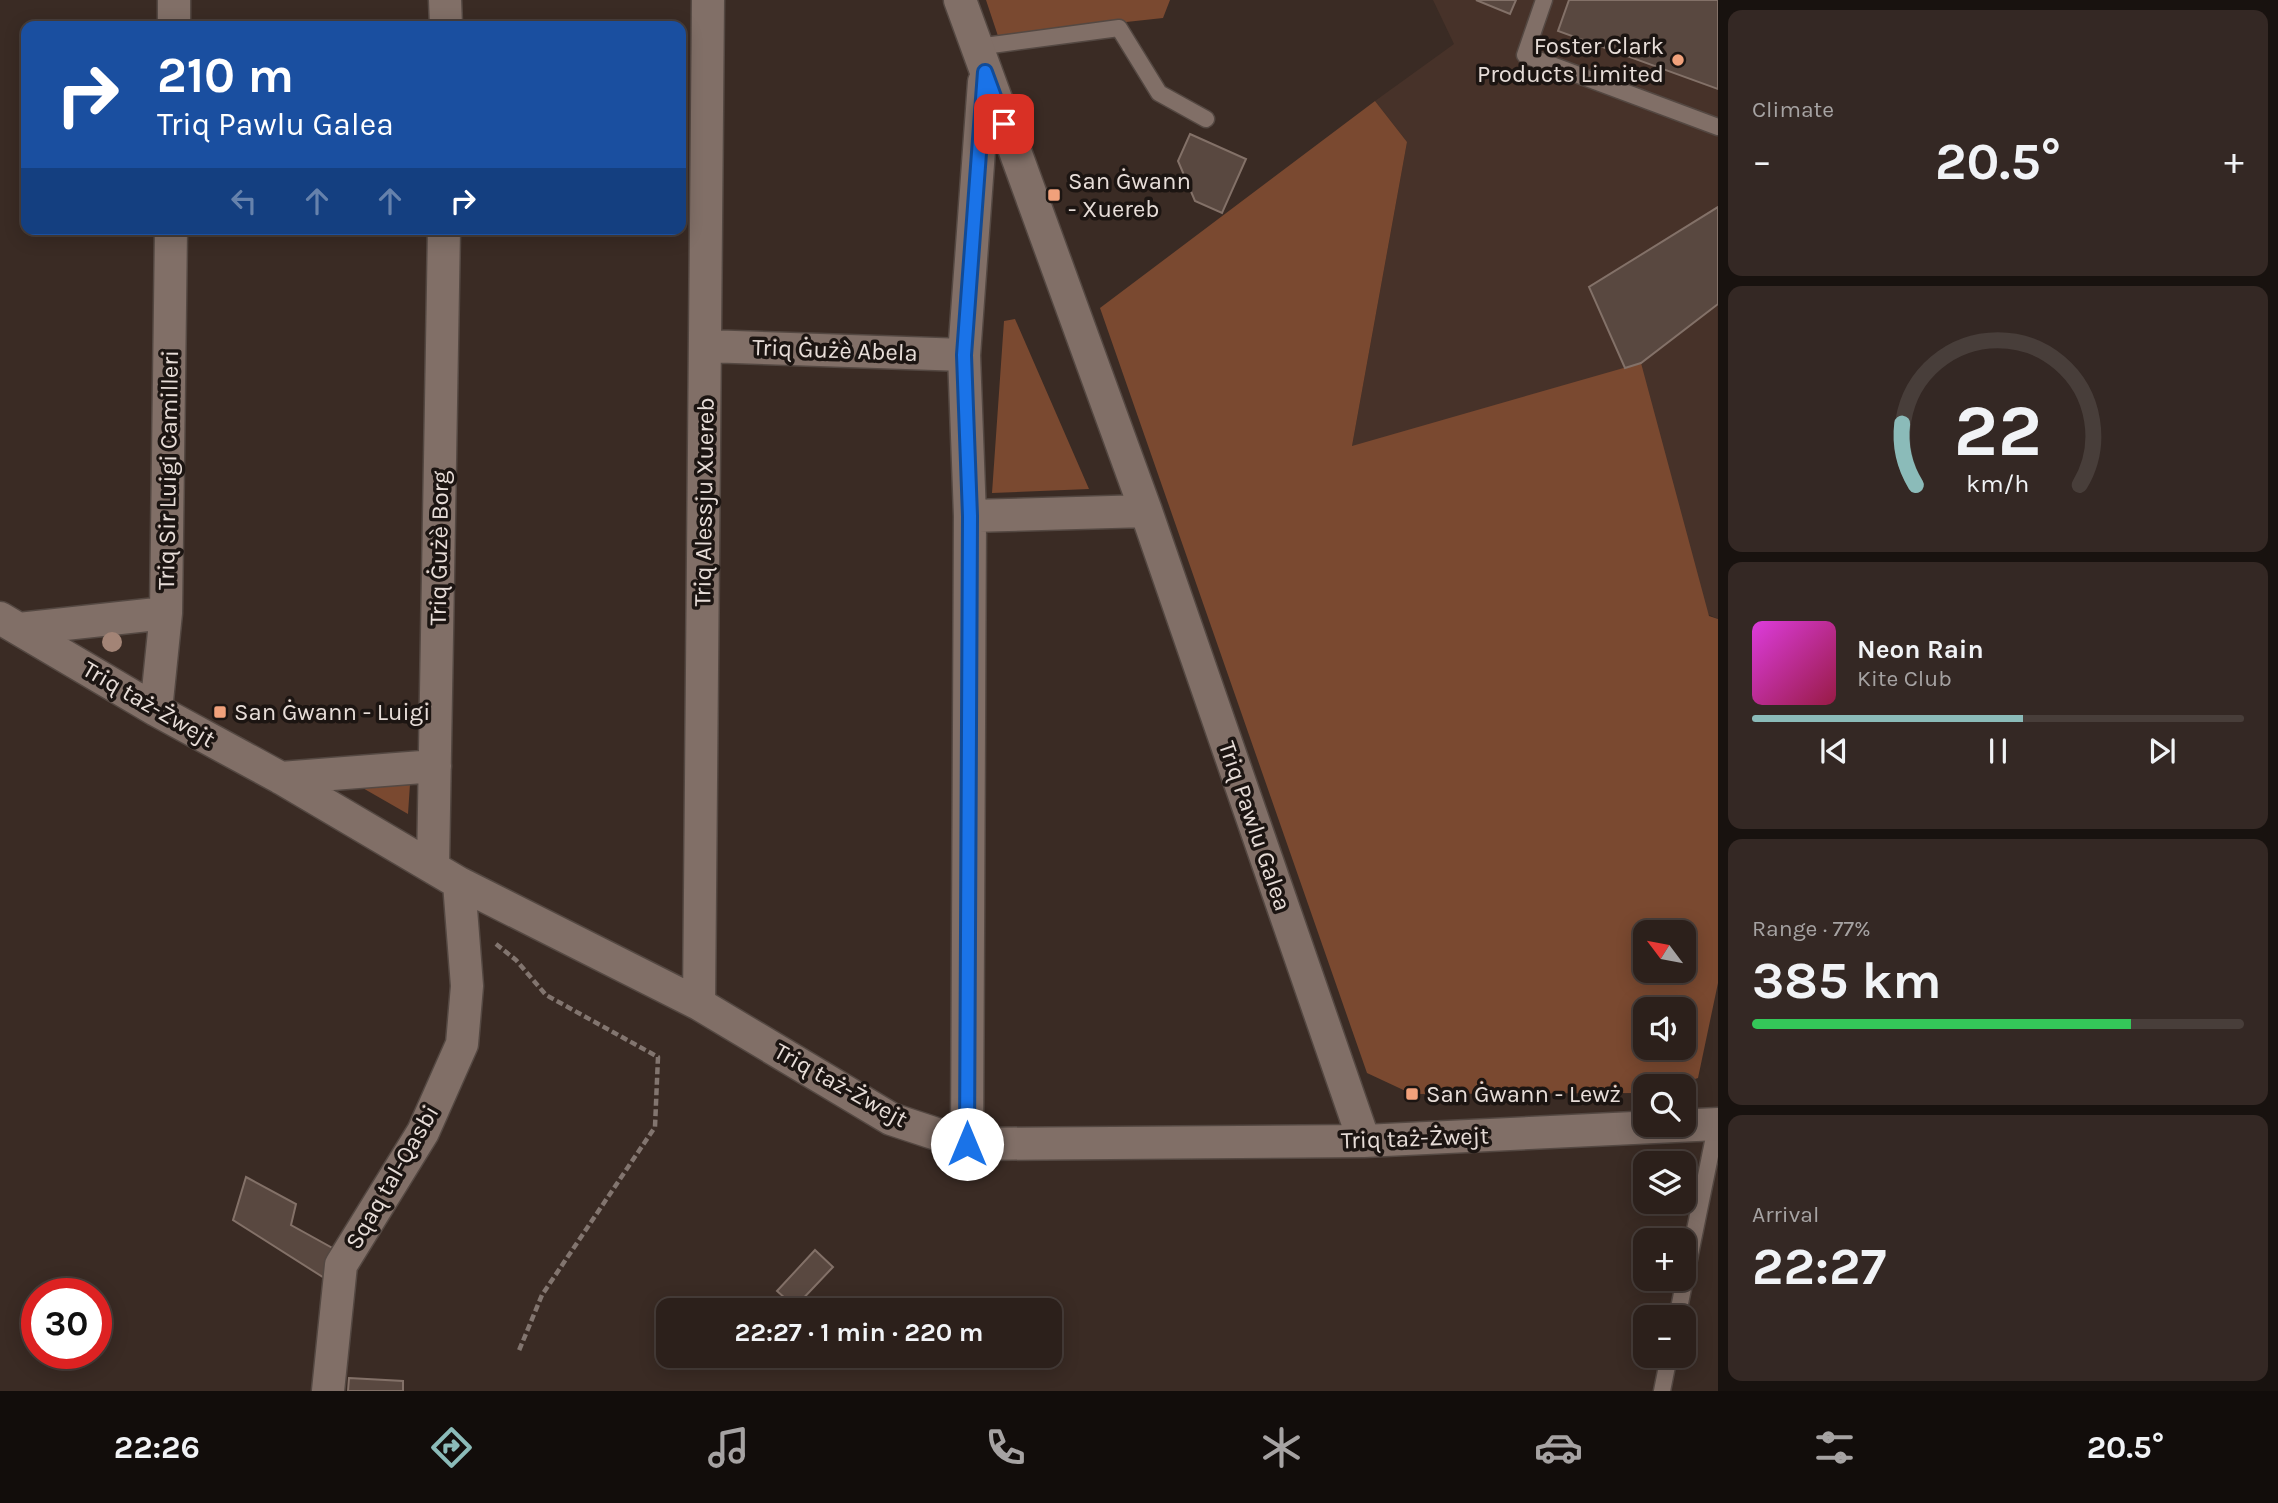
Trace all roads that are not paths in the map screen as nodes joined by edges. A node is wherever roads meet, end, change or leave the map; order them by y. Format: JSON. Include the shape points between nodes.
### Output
{"nodes":[{"id":1,"x":174,"y":0,"type":"edge"},
{"id":2,"x":445,"y":0,"type":"edge"},
{"id":3,"x":708,"y":0,"type":"edge"},
{"id":4,"x":960,"y":0,"type":"edge"},
{"id":5,"x":1544,"y":0,"type":"edge"},
{"id":6,"x":174,"y":21,"type":"edge"},
{"id":7,"x":446,"y":21,"type":"edge"},
{"id":8,"x":981,"y":60,"type":"junction"},
{"id":9,"x":694,"y":69,"type":"edge"},
{"id":10,"x":1206,"y":119,"type":"dead end"},
{"id":11,"x":1718,"y":127,"type":"edge"},
{"id":12,"x":171,"y":235,"type":"edge"},
{"id":13,"x":444,"y":235,"type":"edge"},
{"id":14,"x":706,"y":346,"type":"junction"},
{"id":15,"x":964,"y":355,"type":"junction"},
{"id":16,"x":1146,"y":511,"type":"junction"},
{"id":17,"x":970,"y":516,"type":"junction"},
{"id":18,"x":166,"y":612,"type":"junction"},
{"id":19,"x":9,"y":623,"type":"edge"},
{"id":20,"x":156,"y":710,"type":"junction"},
{"id":21,"x":435,"y":766,"type":"junction"},
{"id":22,"x":281,"y":778,"type":"junction"},
{"id":23,"x":446,"y":875,"type":"junction"},
{"id":24,"x":699,"y":1004,"type":"junction"},
{"id":25,"x":1717,"y":1122,"type":"edge"},
{"id":26,"x":1364,"y":1141,"type":"junction"},
{"id":27,"x":967,"y":1144,"type":"junction"},
{"id":28,"x":1680,"y":1305,"type":"edge"},
{"id":29,"x":1667,"y":1368,"type":"edge"},
{"id":30,"x":328,"y":1391,"type":"edge"},
{"id":31,"x":1662,"y":1391,"type":"edge"}],
"edges":[{"from":1,"to":6,"type":"street"},
{"from":2,"to":7,"type":"street"},
{"from":3,"to":9,"type":"street","name":"Triq Alessju Xuereb"},
{"from":4,"to":8,"type":"street","name":"Triq Pawlu Galea"},
{"from":5,"to":11,"type":"lane","via":[[1525,55]]},
{"from":8,"to":10,"type":"lane","via":[[1119,28],[1159,93]]},
{"from":8,"to":15,"type":"street"},
{"from":8,"to":16,"type":"street","name":"Triq Pawlu Galea"},
{"from":9,"to":14,"type":"street","name":"Triq Alessju Xuereb"},
{"from":12,"to":18,"type":"street","name":"Triq Sir Luigi Camilleri"},
{"from":13,"to":21,"type":"street","name":"Triq Ġużè Borg"},
{"from":14,"to":15,"type":"street","name":"Triq Ġużè Abela"},
{"from":14,"to":24,"type":"street","name":"Triq Alessju Xuereb"},
{"from":15,"to":17,"type":"street"},
{"from":16,"to":17,"type":"street"},
{"from":16,"to":26,"type":"street","name":"Triq Pawlu Galea"},
{"from":17,"to":27,"type":"street"},
{"from":18,"to":19,"type":"street","name":"Triq taż-Żwejt"},
{"from":18,"to":20,"type":"street","name":"Triq Sir Luigi Camilleri"},
{"from":19,"to":20,"type":"street","name":"Triq taż-Żwejt"},
{"from":20,"to":22,"type":"street","name":"Triq taż-Żwejt"},
{"from":21,"to":22,"type":"street"},
{"from":21,"to":23,"type":"street","name":"Triq Ġużè Borg"},
{"from":22,"to":23,"type":"street","name":"Triq taż-Żwejt"},
{"from":23,"to":24,"type":"street","name":"Triq taż-Żwejt"},
{"from":23,"to":30,"type":"street","name":"Sqaq tal-Qasbi","via":[[461,916],[467,986],[462,1044],[423,1132],[341,1265]]},
{"from":24,"to":27,"type":"street","name":"Triq taż-Żwejt","via":[[891,1119]]},
{"from":25,"to":26,"type":"street","name":"Triq taż-Żwejt"},
{"from":25,"to":28,"type":"lane"},
{"from":26,"to":27,"type":"street","name":"Triq taż-Żwejt"},
{"from":29,"to":31,"type":"lane"}]}
